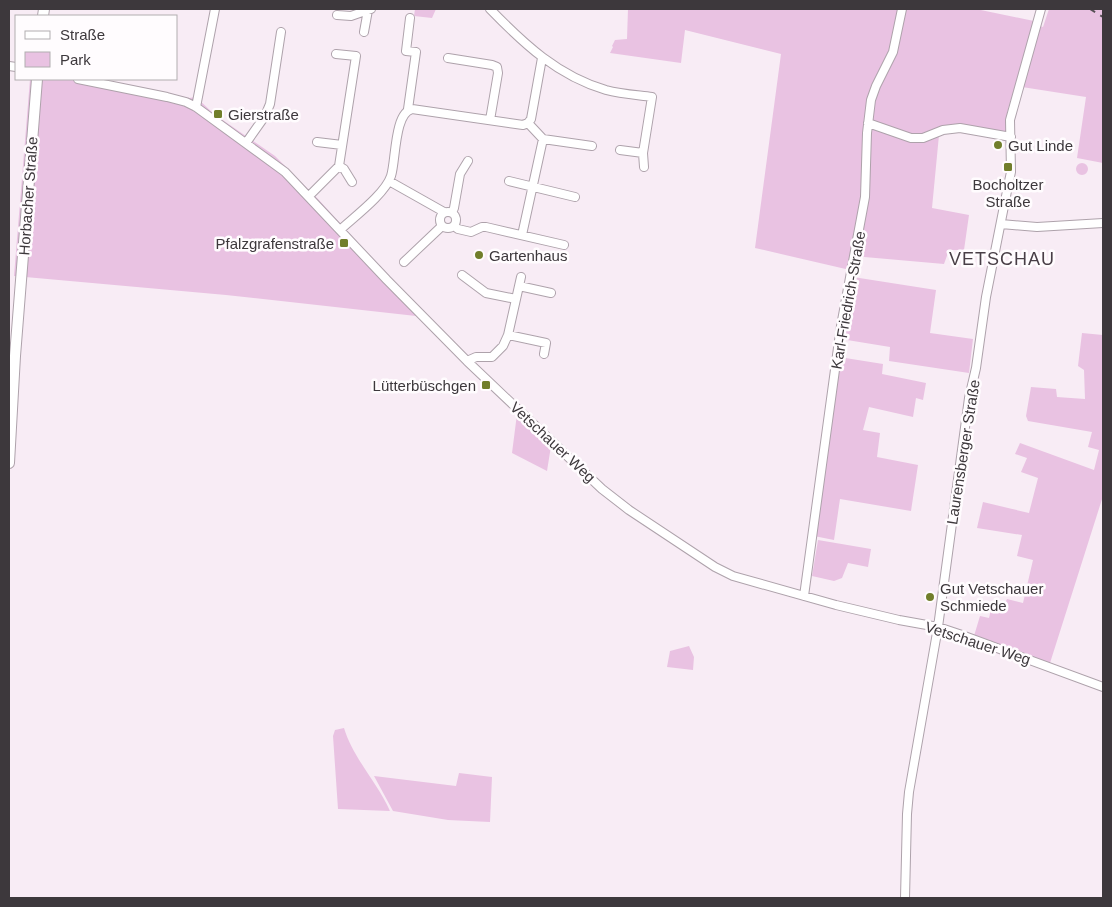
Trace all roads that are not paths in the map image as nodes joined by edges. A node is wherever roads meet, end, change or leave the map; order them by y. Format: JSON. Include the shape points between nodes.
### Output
{"nodes":[{"id":1,"x":215,"y":9,"type":"edge"},
{"id":2,"x":369,"y":9,"type":"edge"},
{"id":3,"x":490,"y":9,"type":"edge"},
{"id":4,"x":902,"y":9,"type":"edge"},
{"id":5,"x":1041,"y":9,"type":"edge"},
{"id":6,"x":337,"y":15,"type":"dead end"},
{"id":7,"x":410,"y":18,"type":"dead end"},
{"id":8,"x":281,"y":32,"type":"dead end"},
{"id":9,"x":364,"y":32,"type":"dead end"},
{"id":10,"x":336,"y":54,"type":"dead end"},
{"id":11,"x":448,"y":58,"type":"dead end"},
{"id":12,"x":542,"y":58,"type":"junction"},
{"id":13,"x":37,"y":80,"type":"edge"},
{"id":14,"x":83,"y":80,"type":"edge"},
{"id":15,"x":196,"y":107,"type":"junction"},
{"id":16,"x":408,"y":110,"type":"junction"},
{"id":17,"x":490,"y":120,"type":"junction"},
{"id":18,"x":528,"y":123,"type":"junction"},
{"id":19,"x":868,"y":123,"type":"junction"},
{"id":20,"x":1011,"y":137,"type":"junction"},
{"id":21,"x":543,"y":139,"type":"junction"},
{"id":22,"x":317,"y":142,"type":"dead end"},
{"id":23,"x":246,"y":143,"type":"junction"},
{"id":24,"x":342,"y":145,"type":"junction"},
{"id":25,"x":592,"y":146,"type":"dead end"},
{"id":26,"x":620,"y":150,"type":"dead end"},
{"id":27,"x":643,"y":153,"type":"junction"},
{"id":28,"x":468,"y":161,"type":"dead end"},
{"id":29,"x":339,"y":166,"type":"junction"},
{"id":30,"x":644,"y":167,"type":"dead end"},
{"id":31,"x":389,"y":181,"type":"junction"},
{"id":32,"x":509,"y":181,"type":"dead end"},
{"id":33,"x":352,"y":182,"type":"dead end"},
{"id":34,"x":533,"y":187,"type":"junction"},
{"id":35,"x":309,"y":196,"type":"junction"},
{"id":36,"x":575,"y":197,"type":"dead end"},
{"id":37,"x":448,"y":213,"type":"junction"},
{"id":38,"x":1103,"y":223,"type":"edge"},
{"id":39,"x":1001,"y":224,"type":"junction"},
{"id":40,"x":442,"y":226,"type":"junction"},
{"id":41,"x":454,"y":226,"type":"junction"},
{"id":42,"x":340,"y":230,"type":"junction"},
{"id":43,"x":522,"y":235,"type":"junction"},
{"id":44,"x":564,"y":245,"type":"dead end"},
{"id":45,"x":404,"y":262,"type":"dead end"},
{"id":46,"x":462,"y":275,"type":"dead end"},
{"id":47,"x":521,"y":276,"type":"dead end"},
{"id":48,"x":519,"y":286,"type":"junction"},
{"id":49,"x":551,"y":293,"type":"dead end"},
{"id":50,"x":516,"y":299,"type":"junction"},
{"id":51,"x":508,"y":335,"type":"junction"},
{"id":52,"x":544,"y":354,"type":"dead end"},
{"id":53,"x":467,"y":361,"type":"junction"},
{"id":54,"x":9,"y":463,"type":"edge"},
{"id":55,"x":804,"y":596,"type":"junction"},
{"id":56,"x":938,"y":627,"type":"junction"},
{"id":57,"x":1103,"y":687,"type":"edge"},
{"id":58,"x":905,"y":898,"type":"edge"}],
"edges":[{"from":1,"to":15,"type":"street"},
{"from":2,"to":6,"type":"street","via":[[351,16]]},
{"from":2,"to":9,"type":"street"},
{"from":3,"to":12,"type":"street"},
{"from":4,"to":19,"type":"street","name":"Karl-Friedrich-Straße","via":[[893,52],[871,100]]},
{"from":5,"to":20,"type":"street","name":"Laurensberger Straße","via":[[1010,120]]},
{"from":7,"to":16,"type":"street","via":[[406,51],[416,52]]},
{"from":8,"to":23,"type":"street","via":[[270,104]]},
{"from":10,"to":24,"type":"street","via":[[356,56]]},
{"from":11,"to":17,"type":"street","via":[[497,67]]},
{"from":12,"to":18,"type":"street"},
{"from":12,"to":27,"type":"street","via":[[565,74],[590,84],[652,97]]},
{"from":13,"to":54,"type":"main road","name":"Horbacher Straße"},
{"from":14,"to":15,"type":"street","name":"Vetschauer Weg","via":[[167,97]]},
{"from":15,"to":23,"type":"street","name":"Vetschauer Weg"},
{"from":16,"to":17,"type":"street"},
{"from":16,"to":31,"type":"street","via":[[401,119]]},
{"from":17,"to":18,"type":"street"},
{"from":18,"to":21,"type":"street"},
{"from":19,"to":20,"type":"street","via":[[910,138],[923,138],[943,130],[960,128]]},
{"from":19,"to":55,"type":"street","name":"Karl-Friedrich-Straße","via":[[865,197],[841,326]]},
{"from":20,"to":39,"type":"street","name":"Laurensberger Straße","via":[[1010,172]]},
{"from":21,"to":25,"type":"street"},
{"from":21,"to":34,"type":"street"},
{"from":22,"to":24,"type":"street"},
{"from":23,"to":35,"type":"street","name":"Vetschauer Weg","via":[[285,172]]},
{"from":24,"to":29,"type":"street"},
{"from":26,"to":27,"type":"street"},
{"from":27,"to":30,"type":"street"},
{"from":28,"to":37,"type":"street","via":[[460,174],[454,208]]},
{"from":29,"to":33,"type":"street"},
{"from":29,"to":35,"type":"street"},
{"from":31,"to":37,"type":"street"},
{"from":31,"to":42,"type":"street"},
{"from":32,"to":34,"type":"street"},
{"from":34,"to":36,"type":"street"},
{"from":34,"to":43,"type":"street"},
{"from":35,"to":42,"type":"street","name":"Vetschauer Weg"},
{"from":37,"to":40,"type":"street","via":[[440,218]]},
{"from":37,"to":41,"type":"street","via":[[456,218]]},
{"from":38,"to":39,"type":"street","via":[[1038,227]]},
{"from":39,"to":56,"type":"street","name":"Laurensberger Straße","via":[[962,442]]},
{"from":40,"to":41,"type":"street"},
{"from":40,"to":45,"type":"street"},
{"from":41,"to":43,"type":"street","via":[[471,232],[486,227]]},
{"from":42,"to":53,"type":"street","name":"Vetschauer Weg"},
{"from":43,"to":44,"type":"street"},
{"from":46,"to":50,"type":"street","via":[[486,293]]},
{"from":47,"to":48,"type":"street"},
{"from":48,"to":49,"type":"street"},
{"from":48,"to":50,"type":"street"},
{"from":50,"to":51,"type":"street"},
{"from":51,"to":52,"type":"street","via":[[546,343]]},
{"from":51,"to":53,"type":"street","via":[[492,357]]},
{"from":53,"to":55,"type":"street","name":"Vetschauer Weg","via":[[602,489],[629,510],[727,573]]},
{"from":55,"to":56,"type":"street","name":"Vetschauer Weg"},
{"from":56,"to":57,"type":"street","name":"Vetschauer Weg"},
{"from":56,"to":58,"type":"street","name":"Laurensberger Straße","via":[[908,807]]}]}
